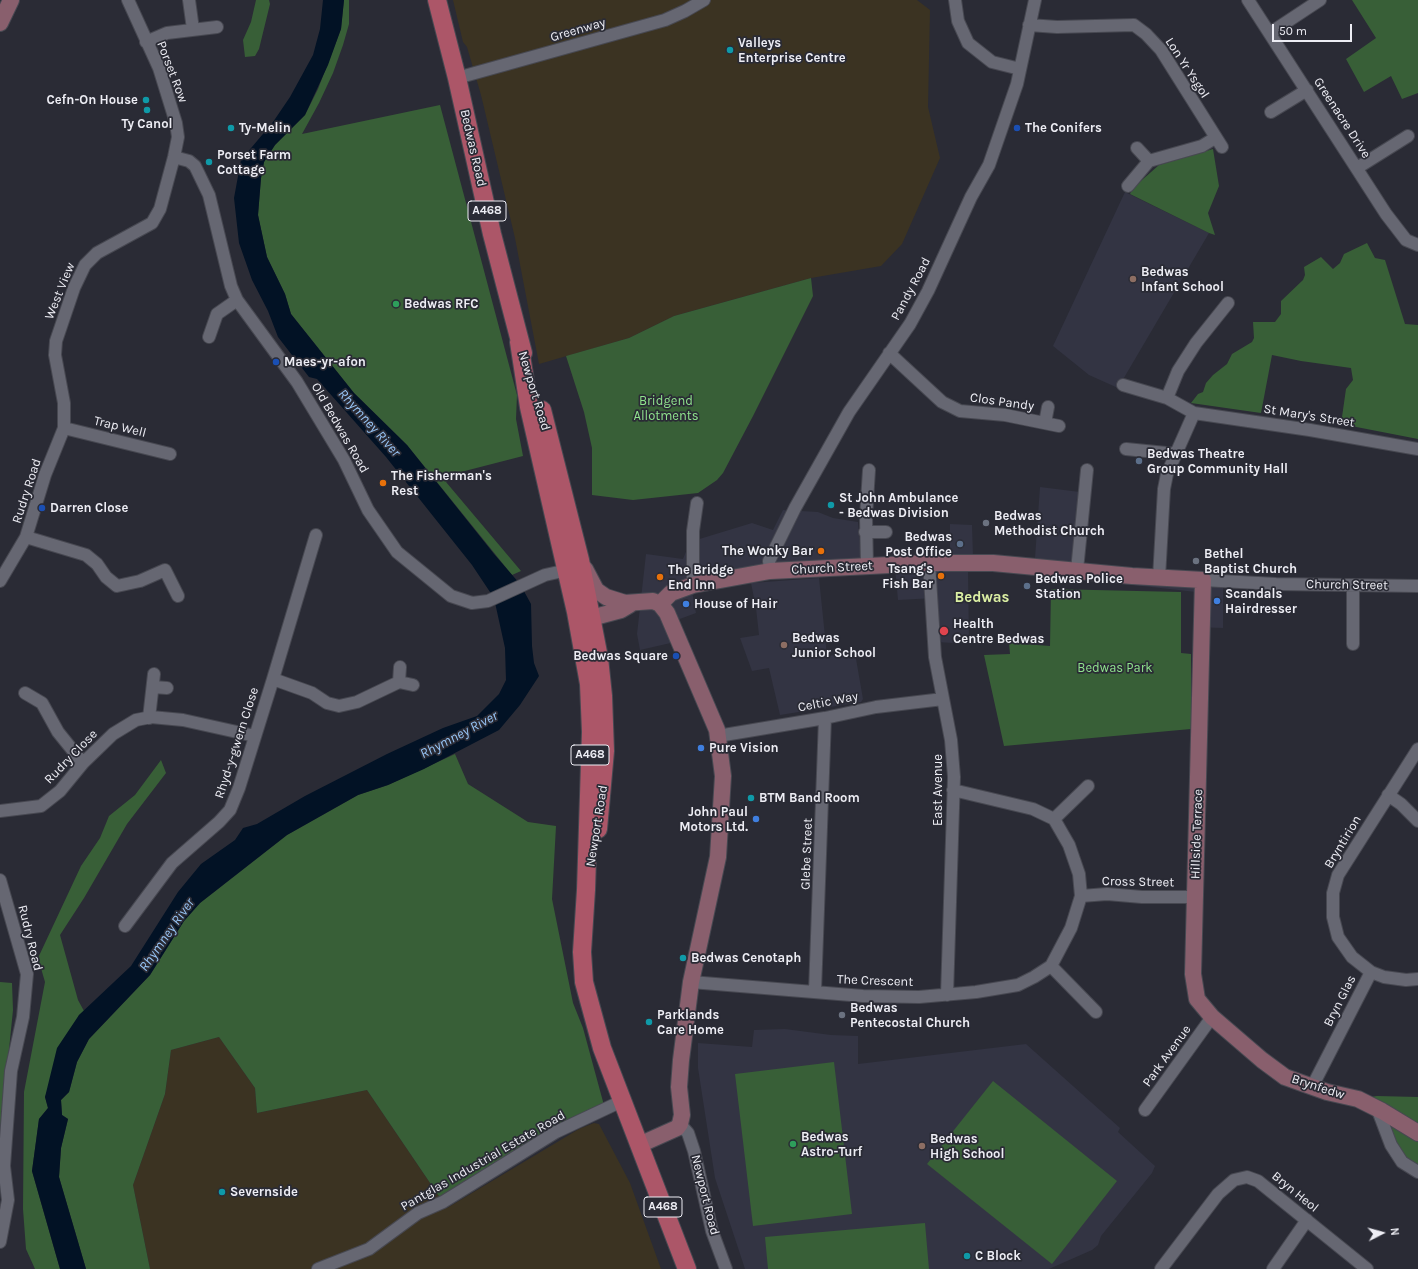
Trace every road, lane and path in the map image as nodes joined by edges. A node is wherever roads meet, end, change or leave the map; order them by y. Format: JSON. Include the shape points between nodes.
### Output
{"nodes":[{"id":1,"x":11,"y":0,"type":"edge"},
{"id":2,"x":128,"y":0,"type":"edge"},
{"id":3,"x":189,"y":0,"type":"edge"},
{"id":4,"x":437,"y":0,"type":"edge"},
{"id":5,"x":704,"y":0,"type":"edge"},
{"id":6,"x":955,"y":0,"type":"edge"},
{"id":7,"x":1035,"y":0,"type":"edge"},
{"id":8,"x":1248,"y":0,"type":"edge"},
{"id":9,"x":1320,"y":0,"type":"edge"},
{"id":10,"x":0,"y":23,"type":"edge"},
{"id":11,"x":1029,"y":25,"type":"junction"},
{"id":12,"x":217,"y":26,"type":"dead end"},
{"id":13,"x":193,"y":29,"type":"junction"},
{"id":14,"x":1270,"y":33,"type":"junction"},
{"id":15,"x":146,"y":42,"type":"junction"},
{"id":16,"x":1020,"y":69,"type":"junction"},
{"id":17,"x":457,"y":78,"type":"junction"},
{"id":18,"x":1307,"y":90,"type":"junction"},
{"id":19,"x":1271,"y":112,"type":"dead end"},
{"id":20,"x":1408,"y":136,"type":"dead end"},
{"id":21,"x":1137,"y":148,"type":"dead end"},
{"id":22,"x":174,"y":157,"type":"junction"},
{"id":23,"x":1149,"y":161,"type":"junction"},
{"id":24,"x":1357,"y":168,"type":"junction"},
{"id":25,"x":1128,"y":186,"type":"dead end"},
{"id":26,"x":1418,"y":245,"type":"edge"},
{"id":27,"x":237,"y":300,"type":"junction"},
{"id":28,"x":1228,"y":302,"type":"dead end"},
{"id":29,"x":209,"y":337,"type":"dead end"},
{"id":30,"x":519,"y":342,"type":"junction"},
{"id":31,"x":889,"y":353,"type":"junction"},
{"id":32,"x":1123,"y":385,"type":"dead end"},
{"id":33,"x":1167,"y":398,"type":"junction"},
{"id":34,"x":1048,"y":407,"type":"dead end"},
{"id":35,"x":1194,"y":413,"type":"junction"},
{"id":36,"x":1045,"y":423,"type":"junction"},
{"id":37,"x":1059,"y":426,"type":"dead end"},
{"id":38,"x":64,"y":428,"type":"junction"},
{"id":39,"x":1126,"y":449,"type":"dead end"},
{"id":40,"x":1418,"y":449,"type":"edge"},
{"id":41,"x":170,"y":454,"type":"dead end"},
{"id":42,"x":1176,"y":454,"type":"junction"},
{"id":43,"x":869,"y":470,"type":"dead end"},
{"id":44,"x":1087,"y":470,"type":"dead end"},
{"id":45,"x":697,"y":503,"type":"dead end"},
{"id":46,"x":865,"y":532,"type":"junction"},
{"id":47,"x":886,"y":532,"type":"dead end"},
{"id":48,"x":316,"y":535,"type":"dead end"},
{"id":49,"x":26,"y":537,"type":"junction"},
{"id":50,"x":580,"y":560,"type":"junction"},
{"id":51,"x":929,"y":563,"type":"junction"},
{"id":52,"x":867,"y":565,"type":"junction"},
{"id":53,"x":1076,"y":570,"type":"junction"},
{"id":54,"x":565,"y":571,"type":"junction"},
{"id":55,"x":770,"y":571,"type":"junction"},
{"id":56,"x":1159,"y":578,"type":"junction"},
{"id":57,"x":1203,"y":580,"type":"junction"},
{"id":58,"x":0,"y":582,"type":"edge"},
{"id":59,"x":693,"y":585,"type":"junction"},
{"id":60,"x":1353,"y":585,"type":"junction"},
{"id":61,"x":1418,"y":586,"type":"edge"},
{"id":62,"x":178,"y":596,"type":"dead end"},
{"id":63,"x":660,"y":604,"type":"junction"},
{"id":64,"x":623,"y":605,"type":"junction"},
{"id":65,"x":584,"y":615,"type":"junction"},
{"id":66,"x":596,"y":638,"type":"junction"},
{"id":67,"x":1353,"y":644,"type":"dead end"},
{"id":68,"x":400,"y":667,"type":"dead end"},
{"id":69,"x":154,"y":674,"type":"dead end"},
{"id":70,"x":273,"y":679,"type":"junction"},
{"id":71,"x":399,"y":682,"type":"junction"},
{"id":72,"x":413,"y":686,"type":"dead end"},
{"id":73,"x":152,"y":687,"type":"junction"},
{"id":74,"x":167,"y":688,"type":"dead end"},
{"id":75,"x":25,"y":693,"type":"dead end"},
{"id":76,"x":943,"y":699,"type":"junction"},
{"id":77,"x":149,"y":718,"type":"junction"},
{"id":78,"x":825,"y":718,"type":"junction"},
{"id":79,"x":255,"y":736,"type":"junction"},
{"id":80,"x":718,"y":736,"type":"junction"},
{"id":81,"x":1418,"y":749,"type":"edge"},
{"id":82,"x":83,"y":763,"type":"junction"},
{"id":83,"x":1088,"y":786,"type":"dead end"},
{"id":84,"x":953,"y":790,"type":"junction"},
{"id":85,"x":1388,"y":795,"type":"junction"},
{"id":86,"x":0,"y":811,"type":"edge"},
{"id":87,"x":1054,"y":819,"type":"junction"},
{"id":88,"x":1418,"y":821,"type":"edge"},
{"id":89,"x":0,"y":880,"type":"edge"},
{"id":90,"x":586,"y":890,"type":"junction"},
{"id":91,"x":1081,"y":896,"type":"junction"},
{"id":92,"x":1195,"y":897,"type":"junction"},
{"id":93,"x":125,"y":926,"type":"dead end"},
{"id":94,"x":1051,"y":966,"type":"junction"},
{"id":95,"x":1371,"y":972,"type":"junction"},
{"id":96,"x":1418,"y":979,"type":"edge"},
{"id":97,"x":692,"y":982,"type":"junction"},
{"id":98,"x":815,"y":991,"type":"junction"},
{"id":99,"x":947,"y":996,"type":"junction"},
{"id":100,"x":1096,"y":1012,"type":"dead end"},
{"id":101,"x":1212,"y":1017,"type":"junction"},
{"id":102,"x":1262,"y":1060,"type":"joint"},
{"id":103,"x":1312,"y":1087,"type":"junction"},
{"id":104,"x":622,"y":1101,"type":"junction"},
{"id":105,"x":1377,"y":1108,"type":"junction"},
{"id":106,"x":1145,"y":1110,"type":"dead end"},
{"id":107,"x":680,"y":1124,"type":"junction"},
{"id":108,"x":1418,"y":1133,"type":"edge"},
{"id":109,"x":639,"y":1145,"type":"junction"},
{"id":110,"x":1418,"y":1172,"type":"edge"},
{"id":111,"x":1307,"y":1220,"type":"junction"},
{"id":112,"x":0,"y":1242,"type":"edge"},
{"id":113,"x":318,"y":1269,"type":"edge"},
{"id":114,"x":687,"y":1269,"type":"edge"},
{"id":115,"x":726,"y":1269,"type":"edge"},
{"id":116,"x":1161,"y":1269,"type":"edge"},
{"id":117,"x":1273,"y":1269,"type":"edge"},
{"id":118,"x":1367,"y":1269,"type":"edge"}],
"edges":[{"from":1,"to":10,"type":"street"},
{"from":2,"to":15,"type":"street","name":"Porset Row"},
{"from":3,"to":13,"type":"street"},
{"from":4,"to":17,"type":"main road","name":"Bedwas Road","number":"A468"},
{"from":5,"to":17,"type":"street","name":"Greenway","via":[[665,20]]},
{"from":6,"to":16,"type":"street","via":[[958,21],[968,43],[992,62]]},
{"from":7,"to":11,"type":"street","name":"Pandy Road"},
{"from":8,"to":14,"type":"street","name":"Greenacre Drive"},
{"from":9,"to":14,"type":"street"},
{"from":11,"to":16,"type":"street","name":"Pandy Road"},
{"from":11,"to":23,"type":"street","name":"Lon Yr Ysgol","via":[[1134,25],[1161,50],[1218,143]]},
{"from":12,"to":13,"type":"street"},
{"from":13,"to":15,"type":"street","via":[[160,35]]},
{"from":14,"to":18,"type":"street","name":"Greenacre Drive"},
{"from":15,"to":22,"type":"street","name":"Porset Row","via":[[161,74],[176,123],[178,136]]},
{"from":16,"to":31,"type":"street","name":"Pandy Road","via":[[1010,109],[989,165],[971,197],[928,291],[910,324]]},
{"from":17,"to":30,"type":"main road","name":"Bedwas Road","number":"A468"},
{"from":18,"to":19,"type":"street"},
{"from":18,"to":24,"type":"street","name":"Greenacre Drive"},
{"from":20,"to":24,"type":"street"},
{"from":21,"to":23,"type":"street"},
{"from":22,"to":27,"type":"street","name":"Old Bedwas Road","via":[[189,161],[195,166],[209,195],[231,286]]},
{"from":22,"to":38,"type":"street","name":"West View","via":[[155,219],[146,228],[109,245],[90,258],[74,288],[55,355],[64,403]]},
{"from":23,"to":25,"type":"street"},
{"from":24,"to":26,"type":"street","name":"Greenacre Drive","via":[[1402,235],[1406,240]]},
{"from":27,"to":29,"type":"street","via":[[217,314]]},
{"from":27,"to":54,"type":"street","name":"Old Bedwas Road","via":[[297,382],[344,460],[368,510],[397,552],[424,576],[456,599],[480,603],[520,584]]},
{"from":28,"to":33,"type":"street","via":[[1178,371]]},
{"from":30,"to":50,"type":"main road","name":"Newport Road","via":[[540,404]]},
{"from":30,"to":54,"type":"main road","name":"Newport Road","number":"A468","via":[[526,396]]},
{"from":31,"to":36,"type":"street","name":"Clos Pandy","via":[[942,402],[960,411],[1005,415]]},
{"from":31,"to":55,"type":"street","name":"Pandy Road","via":[[849,412],[795,508],[769,561]]},
{"from":32,"to":33,"type":"street","name":"St Mary's Street"},
{"from":33,"to":35,"type":"street","name":"St Mary's Street"},
{"from":34,"to":36,"type":"street"},
{"from":35,"to":40,"type":"street","name":"St Mary's Street"},
{"from":35,"to":42,"type":"street"},
{"from":36,"to":37,"type":"street","name":"Clos Pandy"},
{"from":38,"to":41,"type":"street","name":"Trap Well"},
{"from":38,"to":49,"type":"street","name":"Rudry Road","via":[[45,475]]},
{"from":39,"to":42,"type":"street"},
{"from":42,"to":56,"type":"street","via":[[1167,474],[1164,489]]},
{"from":43,"to":46,"type":"street"},
{"from":44,"to":53,"type":"street"},
{"from":45,"to":59,"type":"street","via":[[693,531]]},
{"from":46,"to":47,"type":"street"},
{"from":46,"to":52,"type":"street"},
{"from":48,"to":70,"type":"street","name":"Rhyd-y-gwern Close"},
{"from":49,"to":58,"type":"street","name":"Rudry Road"},
{"from":49,"to":62,"type":"street","via":[[86,555],[117,586],[140,581],[164,570]]},
{"from":50,"to":54,"type":"street","via":[[572,569]]},
{"from":50,"to":64,"type":"street","via":[[596,590]]},
{"from":50,"to":65,"type":"main road","name":"Newport Road"},
{"from":51,"to":52,"type":"street","name":"Church Street"},
{"from":51,"to":53,"type":"street","name":"Church Street","via":[[993,563]]},
{"from":51,"to":76,"type":"street","name":"East Avenue","via":[[932,635]]},
{"from":52,"to":55,"type":"street","name":"Church Street"},
{"from":53,"to":56,"type":"street","name":"Church Street"},
{"from":54,"to":65,"type":"main road","name":"Newport Road","number":"A468"},
{"from":55,"to":59,"type":"street","name":"Church Street"},
{"from":56,"to":57,"type":"street","name":"Church Street"},
{"from":57,"to":60,"type":"street","name":"Church Street"},
{"from":57,"to":92,"type":"street","name":"Hillside Terrace"},
{"from":59,"to":63,"type":"street","name":"Church Street","via":[[671,593]]},
{"from":60,"to":61,"type":"street","name":"Church Street"},
{"from":60,"to":67,"type":"street"},
{"from":63,"to":64,"type":"street","via":[[649,601]]},
{"from":63,"to":80,"type":"street","via":[[670,618]]},
{"from":64,"to":65,"type":"street"},
{"from":64,"to":66,"type":"street"},
{"from":65,"to":66,"type":"main road","name":"Newport Road"},
{"from":65,"to":90,"type":"main road","name":"Newport Road","number":"A468","via":[[590,704]]},
{"from":66,"to":90,"type":"main road","name":"Newport Road","via":[[603,686],[605,757],[600,820]]},
{"from":68,"to":71,"type":"street"},
{"from":69,"to":73,"type":"street"},
{"from":70,"to":71,"type":"street","via":[[339,706],[357,702]]},
{"from":70,"to":79,"type":"street","name":"Rhyd-y-gwern Close"},
{"from":71,"to":72,"type":"street"},
{"from":73,"to":74,"type":"street"},
{"from":73,"to":77,"type":"street"},
{"from":75,"to":82,"type":"street","via":[[42,703],[58,732]]},
{"from":76,"to":78,"type":"street","name":"Celtic Way","via":[[876,707]]},
{"from":76,"to":84,"type":"street","name":"East Avenue","via":[[951,740]]},
{"from":77,"to":79,"type":"street","name":"Rudry Close","via":[[183,720]]},
{"from":77,"to":82,"type":"street","name":"Rudry Close","via":[[136,720],[113,734]]},
{"from":78,"to":80,"type":"street","name":"Celtic Way"},
{"from":78,"to":98,"type":"street","name":"Glebe Street"},
{"from":79,"to":93,"type":"street","name":"Rhyd-y-gwern Close","via":[[230,810],[172,863]]},
{"from":80,"to":97,"type":"street","via":[[723,776],[718,857]]},
{"from":81,"to":85,"type":"street","name":"Bryntirion"},
{"from":82,"to":86,"type":"street","name":"Rudry Close","via":[[60,791],[41,806]]},
{"from":83,"to":87,"type":"street"},
{"from":84,"to":87,"type":"street","via":[[1033,809]]},
{"from":84,"to":99,"type":"street","name":"East Avenue"},
{"from":85,"to":88,"type":"street"},
{"from":85,"to":95,"type":"street","name":"Bryntirion","via":[[1338,875],[1333,893],[1332,916],[1338,937],[1352,957]]},
{"from":87,"to":91,"type":"street","name":"The Crescent","via":[[1079,874]]},
{"from":89,"to":112,"type":"street","name":"Rudry Road","via":[[27,974],[23,1017],[11,1071],[4,1166],[8,1200]]},
{"from":90,"to":104,"type":"main road","name":"Newport Road","number":"A468","via":[[582,952],[584,982],[602,1048]]},
{"from":91,"to":92,"type":"street","name":"Cross Street","via":[[1107,894]]},
{"from":91,"to":94,"type":"street","name":"The Crescent","via":[[1071,928]]},
{"from":92,"to":101,"type":"street","name":"Hillside Terrace","via":[[1193,974],[1197,999]]},
{"from":94,"to":99,"type":"street","name":"The Crescent","via":[[1018,985]]},
{"from":94,"to":100,"type":"street"},
{"from":95,"to":96,"type":"street","name":"Bryn Glas","via":[[1384,978]]},
{"from":95,"to":103,"type":"street","name":"Bryn Glas"},
{"from":97,"to":98,"type":"street","name":"The Crescent"},
{"from":97,"to":107,"type":"street","via":[[679,1073],[682,1115]]},
{"from":98,"to":99,"type":"street","name":"The Crescent","via":[[871,997]]},
{"from":101,"to":102,"type":"street","name":"Hillside Terrace"},
{"from":101,"to":106,"type":"street","name":"Park Avenue"},
{"from":102,"to":103,"type":"street","name":"Brynfedw","via":[[1285,1077]]},
{"from":103,"to":105,"type":"street","name":"Brynfedw","via":[[1358,1099]]},
{"from":104,"to":109,"type":"main road","name":"Newport Road","number":"A468"},
{"from":104,"to":113,"type":"street","name":"Pantglas Industrial Estate Road","via":[[556,1132],[443,1202],[418,1213],[368,1249]]},
{"from":105,"to":108,"type":"street","name":"Brynfedw"},
{"from":105,"to":110,"type":"street","via":[[1390,1145],[1402,1162]]},
{"from":107,"to":109,"type":"street","via":[[677,1128]]},
{"from":107,"to":115,"type":"street","name":"Newport Road","via":[[688,1133],[694,1151],[712,1231]]},
{"from":109,"to":114,"type":"main road","name":"Newport Road","number":"A468"},
{"from":111,"to":116,"type":"street","name":"Bryn Heol","via":[[1258,1181],[1241,1177],[1218,1194]]},
{"from":111,"to":117,"type":"street"},
{"from":111,"to":118,"type":"street","name":"Bryn Heol"}]}
